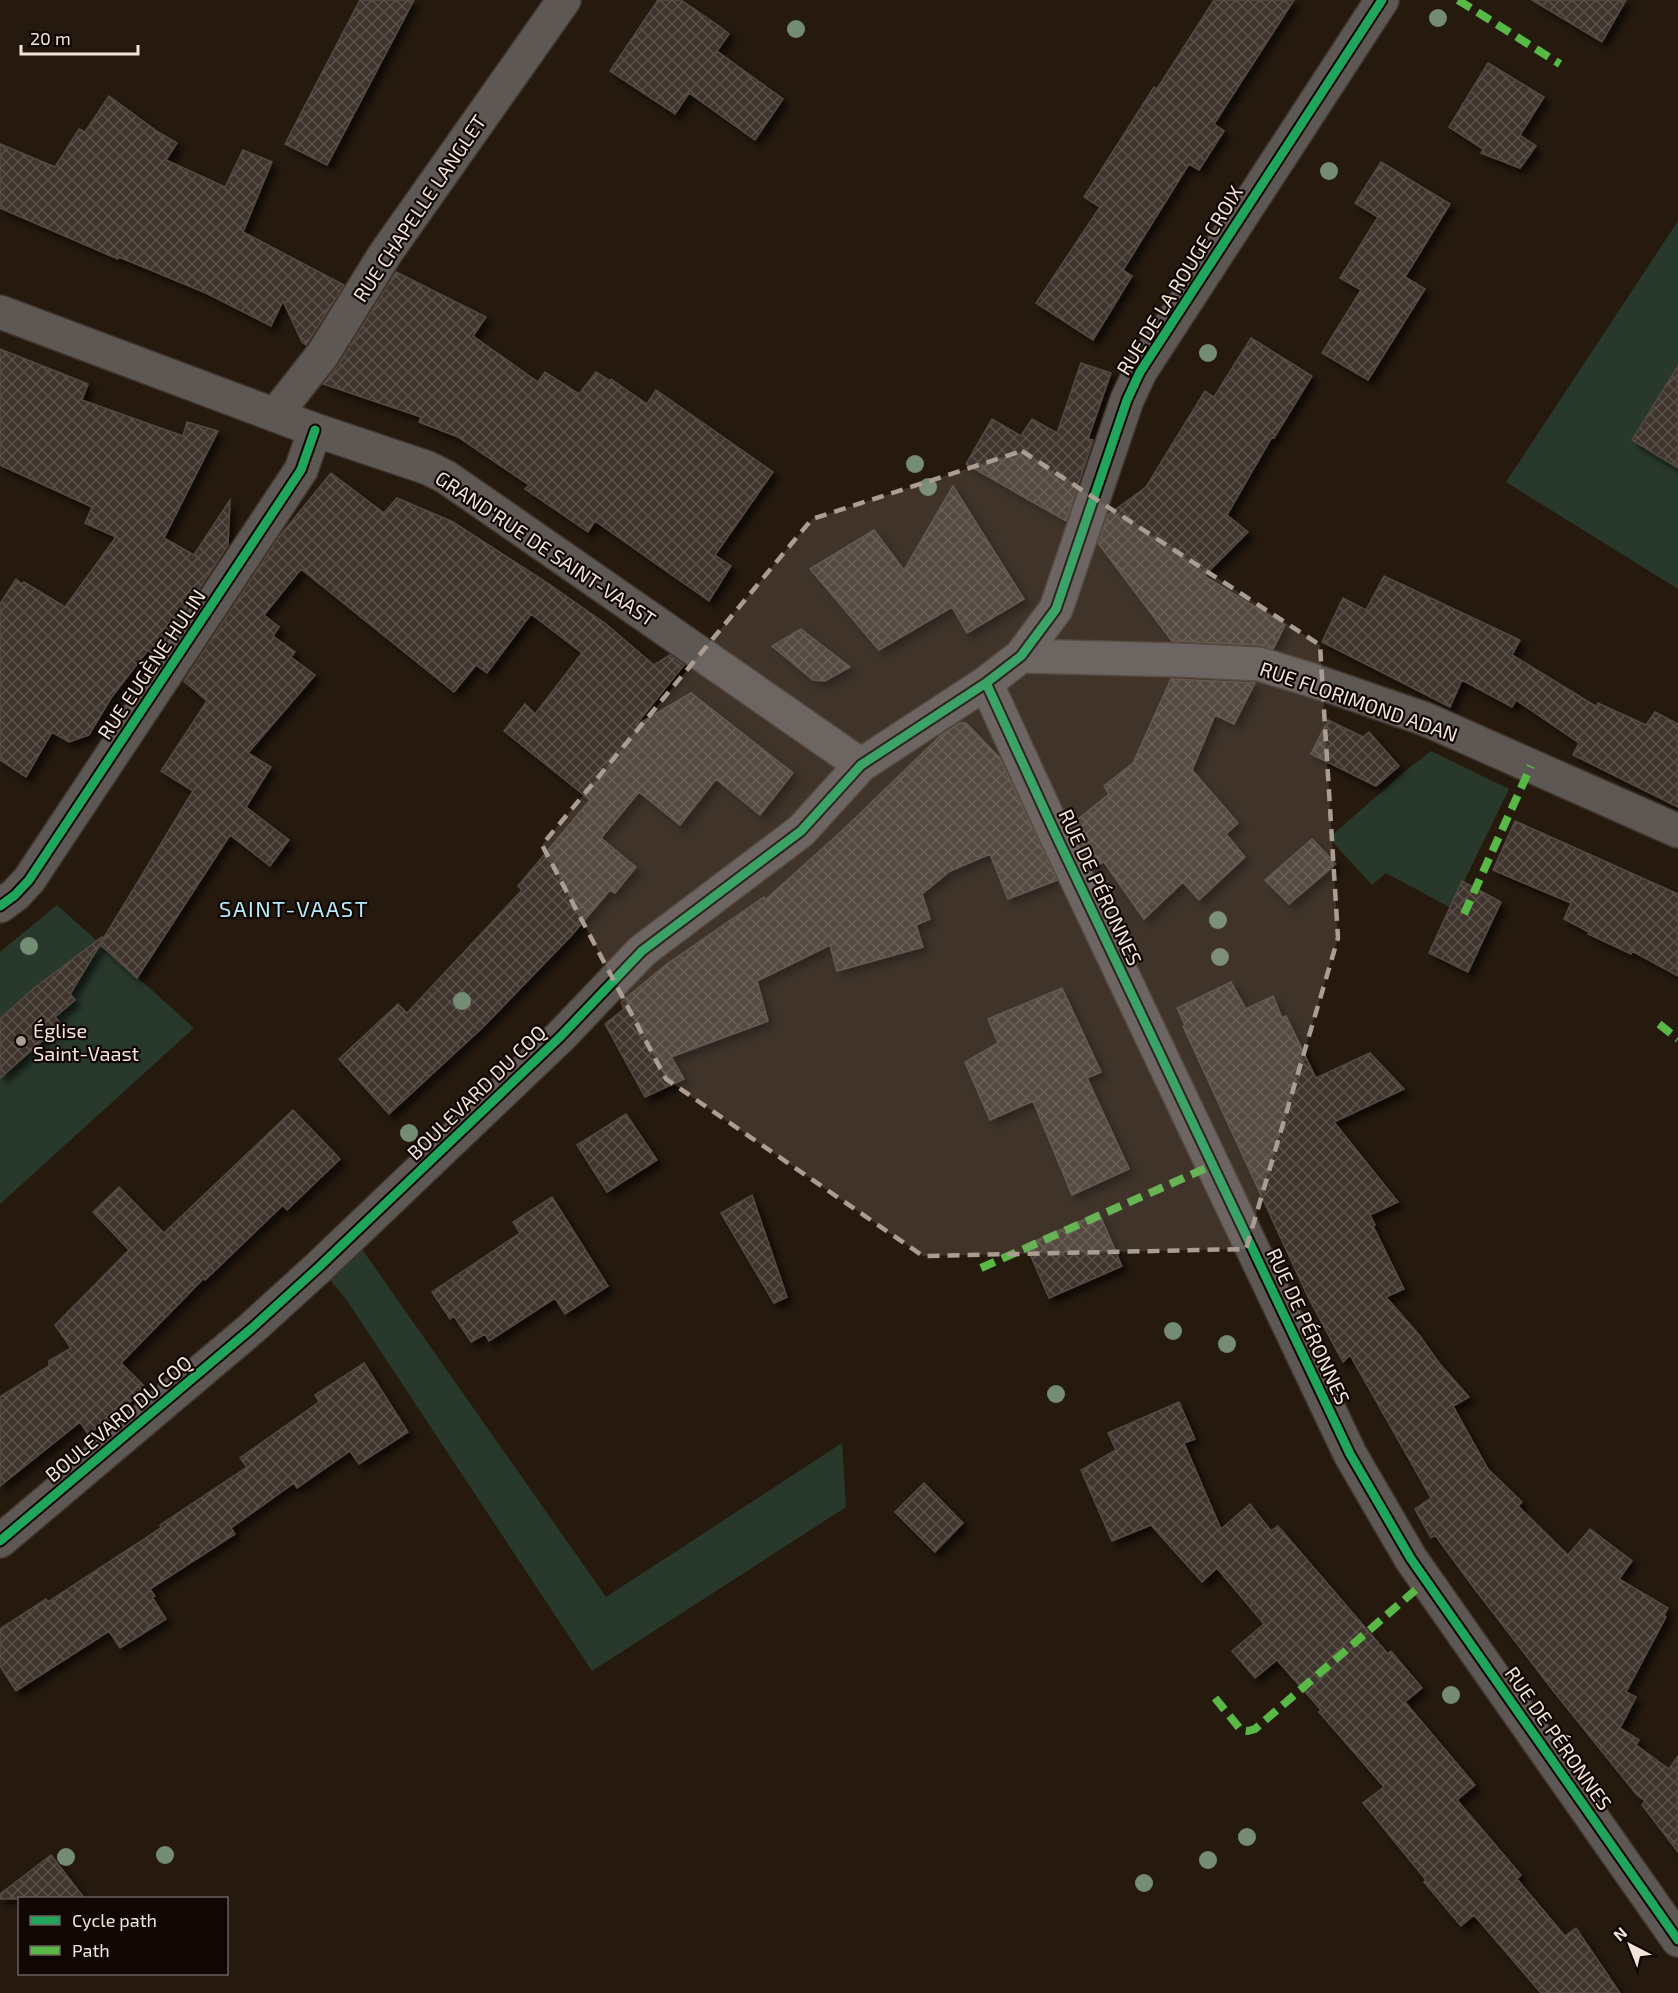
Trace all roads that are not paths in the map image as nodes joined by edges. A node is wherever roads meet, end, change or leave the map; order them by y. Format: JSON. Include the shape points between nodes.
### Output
{"nodes":[{"id":1,"x":564,"y":0,"type":"edge"},
{"id":2,"x":1382,"y":0,"type":"edge"},
{"id":3,"x":0,"y":312,"type":"edge"},
{"id":4,"x":275,"y":415,"type":"junction"},
{"id":5,"x":315,"y":430,"type":"junction"},
{"id":6,"x":1021,"y":656,"type":"junction"},
{"id":7,"x":986,"y":683,"type":"junction"},
{"id":8,"x":861,"y":765,"type":"junction"},
{"id":9,"x":1678,"y":831,"type":"edge"},
{"id":10,"x":0,"y":906,"type":"edge"},
{"id":11,"x":0,"y":1541,"type":"edge"},
{"id":12,"x":1678,"y":1940,"type":"edge"}],
"edges":[{"from":1,"to":4,"type":"street","name":"RUE CHAPELLE LANGLET","via":[[385,254],[323,354]]},
{"from":2,"to":6,"type":"street","name":"RUE DE LA ROUGE CROIX","via":[[1140,372],[1126,400],[1056,609]]},
{"from":3,"to":4,"type":"street","name":"GRAND'RUE DE SAINT-VAAST"},
{"from":4,"to":5,"type":"street","name":"GRAND'RUE DE SAINT-VAAST"},
{"from":5,"to":8,"type":"street","name":"GRAND'RUE DE SAINT-VAAST","via":[[428,468],[462,486]]},
{"from":5,"to":10,"type":"street","name":"RUE EUGÈNE HULIN","via":[[302,470],[29,880]]},
{"from":6,"to":7,"type":"street","name":"RUE DE LA ROUGE CROIX"},
{"from":6,"to":9,"type":"street","name":"RUE FLORIMOND ADAN","via":[[1259,664],[1425,719]]},
{"from":7,"to":8,"type":"street","name":"BOULEVARD DU COQ"},
{"from":7,"to":12,"type":"street","name":"RUE DE PÉRONNES","via":[[1350,1454],[1411,1559]]},
{"from":8,"to":11,"type":"street","name":"BOULEVARD DU COQ","via":[[801,831],[642,951],[561,1036],[252,1328]]}]}
